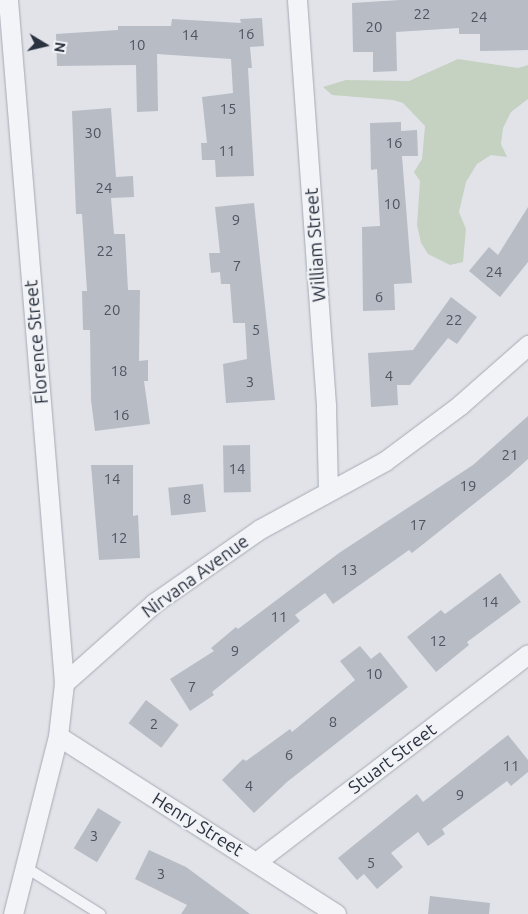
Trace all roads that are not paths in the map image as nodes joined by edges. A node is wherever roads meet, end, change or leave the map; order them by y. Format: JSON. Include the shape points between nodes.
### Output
{"nodes":[{"id":1,"x":8,"y":0,"type":"edge"},
{"id":2,"x":297,"y":0,"type":"edge"},
{"id":3,"x":528,"y":345,"type":"edge"},
{"id":4,"x":328,"y":491,"type":"junction"},
{"id":5,"x":528,"y":654,"type":"edge"},
{"id":6,"x":64,"y":683,"type":"junction"},
{"id":7,"x":58,"y":736,"type":"junction"},
{"id":8,"x":256,"y":862,"type":"junction"},
{"id":9,"x":25,"y":868,"type":"junction"},
{"id":10,"x":13,"y":914,"type":"edge"},
{"id":11,"x":100,"y":914,"type":"edge"},
{"id":12,"x":336,"y":914,"type":"edge"}],
"edges":[{"from":1,"to":6,"type":"street","name":"Florence Street"},
{"from":2,"to":4,"type":"street","name":"William Street","via":[[326,408]]},
{"from":3,"to":4,"type":"street","name":"Nirvana Avenue","via":[[460,405],[385,461]]},
{"from":4,"to":6,"type":"street","name":"Nirvana Avenue","via":[[260,529],[154,603]]},
{"from":5,"to":8,"type":"street","name":"Stuart Street"},
{"from":6,"to":7,"type":"street"},
{"from":7,"to":8,"type":"street","name":"Henry Street"},
{"from":7,"to":9,"type":"street"},
{"from":8,"to":12,"type":"street","name":"Henry Street"},
{"from":9,"to":10,"type":"street"},
{"from":9,"to":11,"type":"lane"}]}
